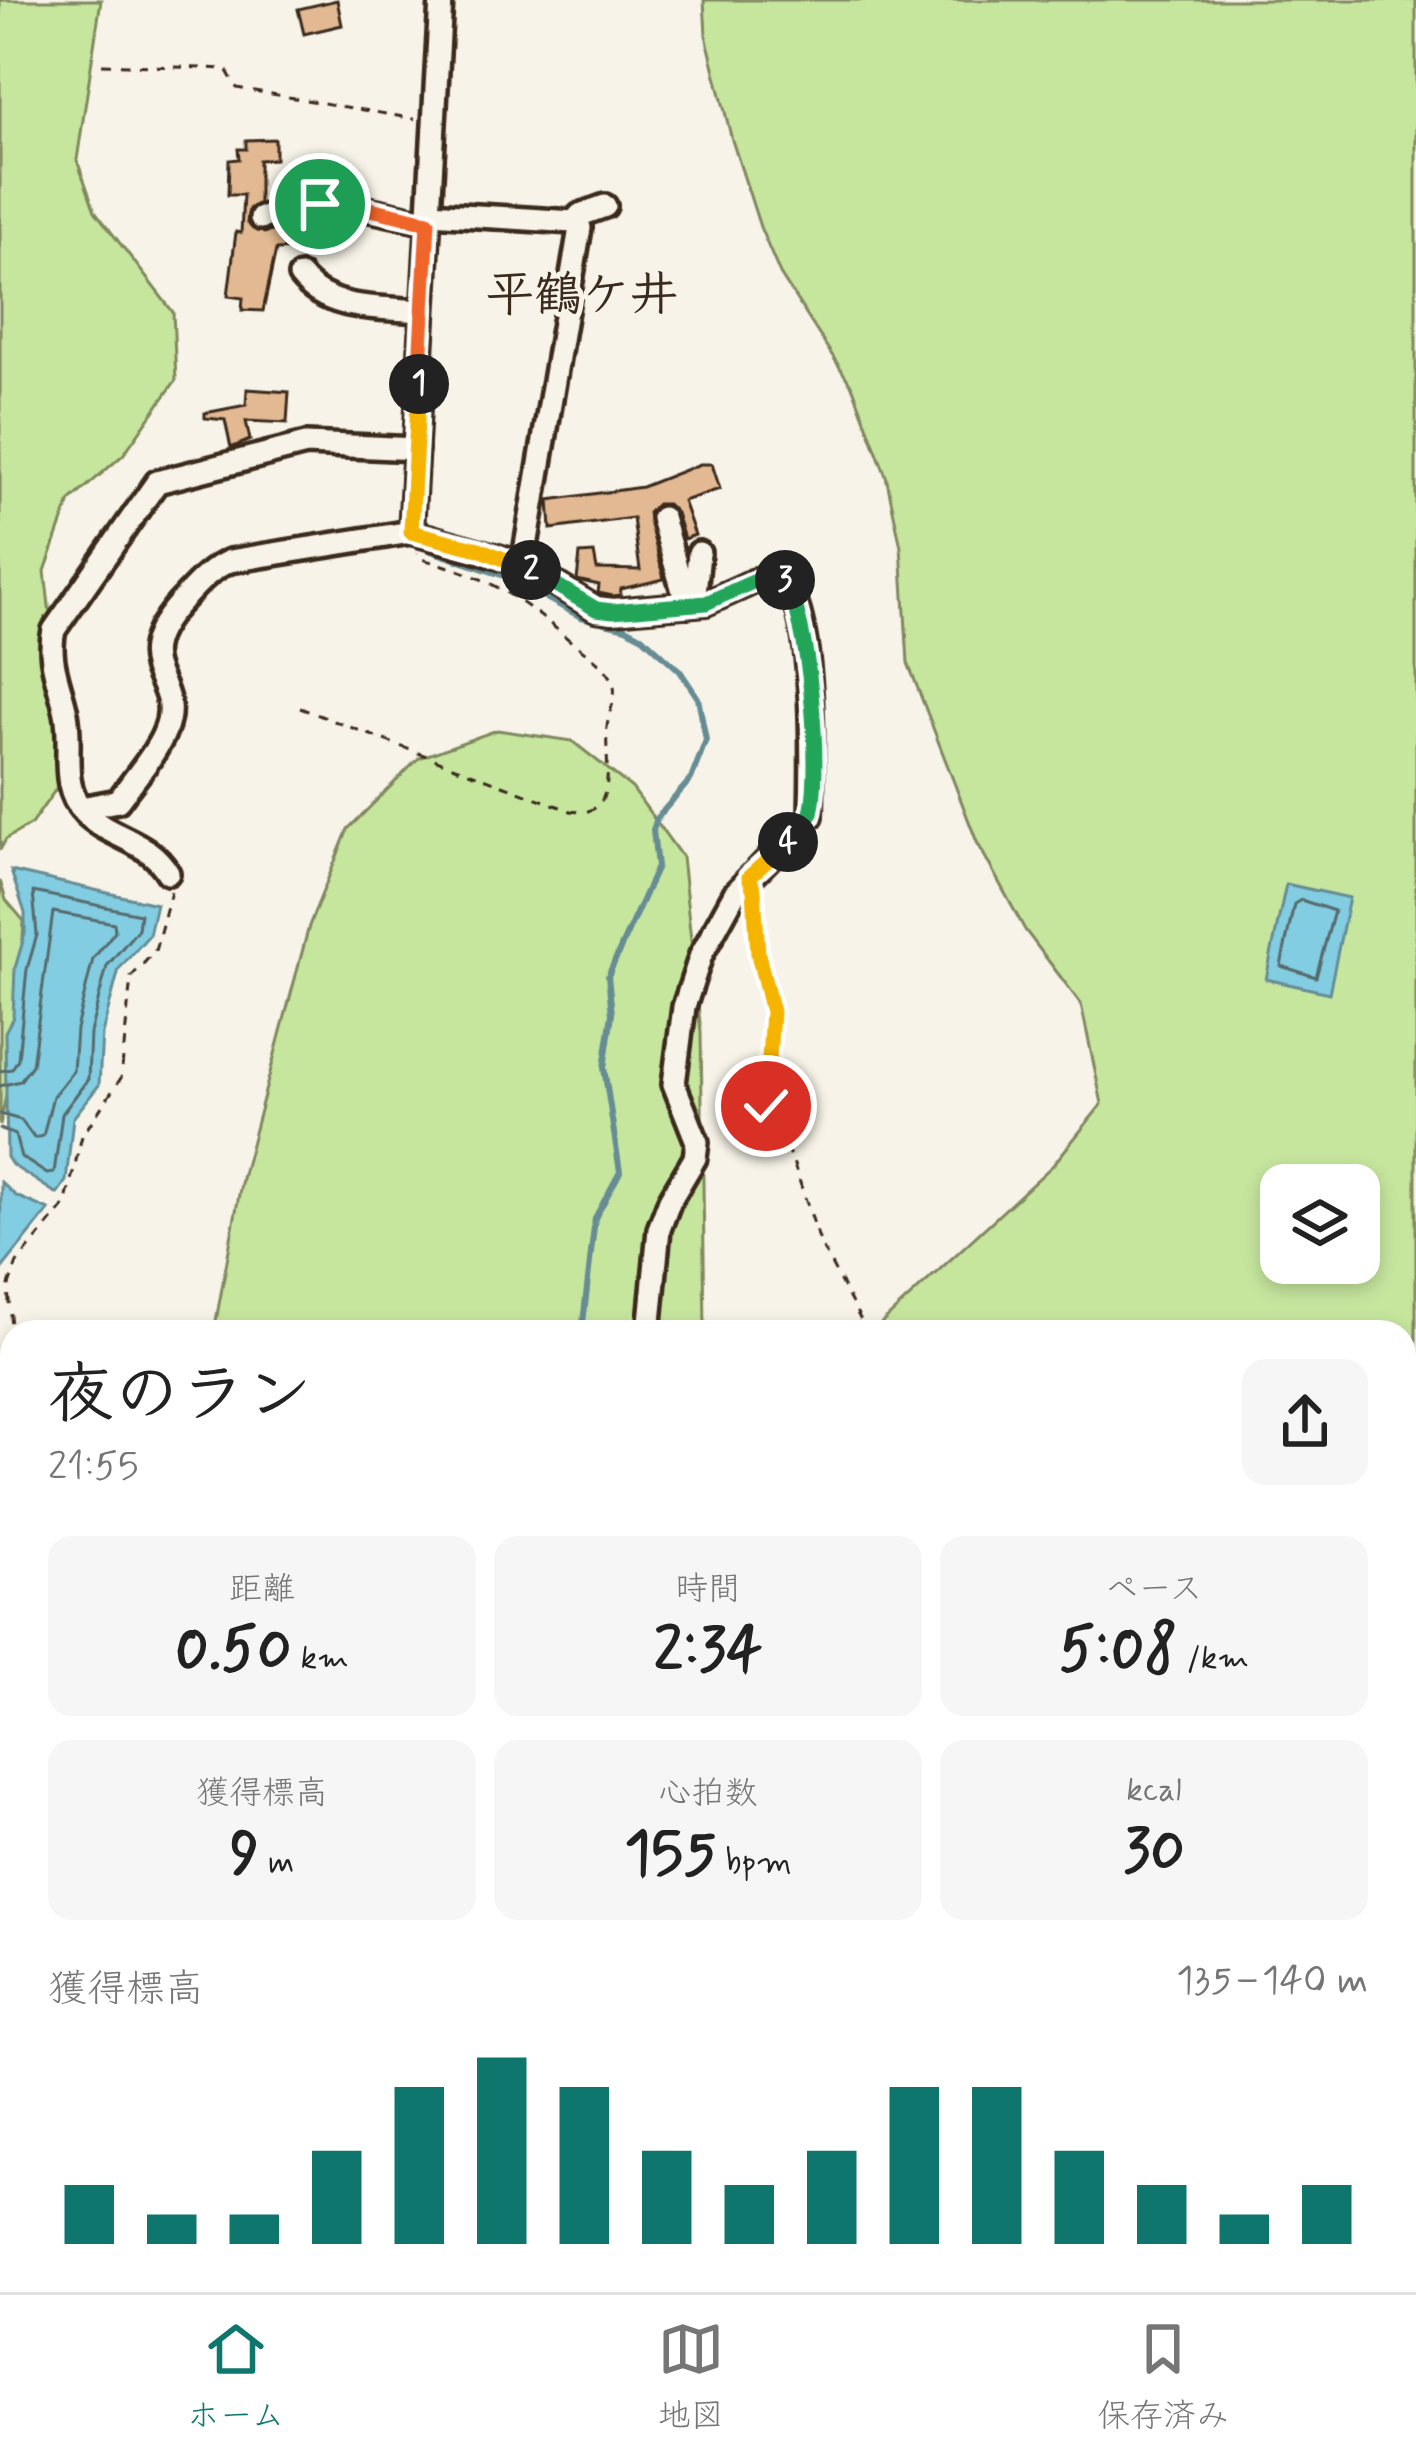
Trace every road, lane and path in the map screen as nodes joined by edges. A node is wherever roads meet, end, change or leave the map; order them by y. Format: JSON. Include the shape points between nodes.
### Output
{"nodes":[{"id":1,"x":441,"y":0,"type":"edge"},
{"id":2,"x":102,"y":64,"type":"dead end"},
{"id":3,"x":434,"y":123,"type":"junction"},
{"id":4,"x":281,"y":191,"type":"dead end"},
{"id":5,"x":326,"y":199,"type":"junction"},
{"id":6,"x":605,"y":206,"type":"dead end"},
{"id":7,"x":262,"y":218,"type":"dead end"},
{"id":8,"x":429,"y":218,"type":"junction"},
{"id":9,"x":574,"y":223,"type":"junction"},
{"id":10,"x":300,"y":276,"type":"dead end"},
{"id":11,"x":423,"y":311,"type":"junction"},
{"id":12,"x":416,"y":448,"type":"junction"},
{"id":13,"x":662,"y":518,"type":"dead end"},
{"id":14,"x":411,"y":532,"type":"junction"},
{"id":15,"x":699,"y":553,"type":"dead end"},
{"id":16,"x":524,"y":564,"type":"junction"},
{"id":17,"x":691,"y":604,"type":"junction"},
{"id":18,"x":300,"y":709,"type":"dead end"},
{"id":19,"x":81,"y":808,"type":"junction"},
{"id":20,"x":168,"y":873,"type":"joint"},
{"id":21,"x":749,"y":877,"type":"junction"},
{"id":22,"x":10,"y":1320,"type":"edge"},
{"id":23,"x":650,"y":1320,"type":"edge"},
{"id":24,"x":861,"y":1320,"type":"edge"}],
"edges":[{"from":1,"to":3,"type":"street"},
{"from":2,"to":3,"type":"path","via":[[226,69],[237,88]]},
{"from":3,"to":8,"type":"street"},
{"from":4,"to":5,"type":"street"},
{"from":5,"to":7,"type":"street"},
{"from":5,"to":8,"type":"street"},
{"from":6,"to":9,"type":"street"},
{"from":8,"to":9,"type":"street"},
{"from":8,"to":11,"type":"street"},
{"from":9,"to":16,"type":"street","via":[[580,228]]},
{"from":10,"to":11,"type":"street","via":[[314,294],[348,304]]},
{"from":11,"to":12,"type":"street"},
{"from":12,"to":14,"type":"street"},
{"from":12,"to":19,"type":"street","via":[[306,444],[157,482],[52,636],[68,781]]},
{"from":13,"to":17,"type":"street"},
{"from":14,"to":16,"type":"street"},
{"from":14,"to":18,"type":"path","via":[[421,559],[508,590],[607,671],[615,691],[599,806],[571,811]]},
{"from":14,"to":19,"type":"street","via":[[230,561],[208,574],[166,614],[153,645],[167,728],[118,801]]},
{"from":15,"to":17,"type":"street"},
{"from":16,"to":17,"type":"street","via":[[596,609]]},
{"from":17,"to":21,"type":"street","via":[[775,572],[789,585],[803,633],[811,816]]},
{"from":19,"to":20,"type":"street","via":[[147,847]]},
{"from":20,"to":22,"type":"path","via":[[163,932],[131,977],[121,1078],[82,1136],[65,1205],[17,1263],[8,1288]]},
{"from":21,"to":23,"type":"street","via":[[716,924],[684,1007],[674,1084],[697,1142],[659,1229]]},
{"from":21,"to":24,"type":"path","via":[[772,1012],[767,1116]]}]}
